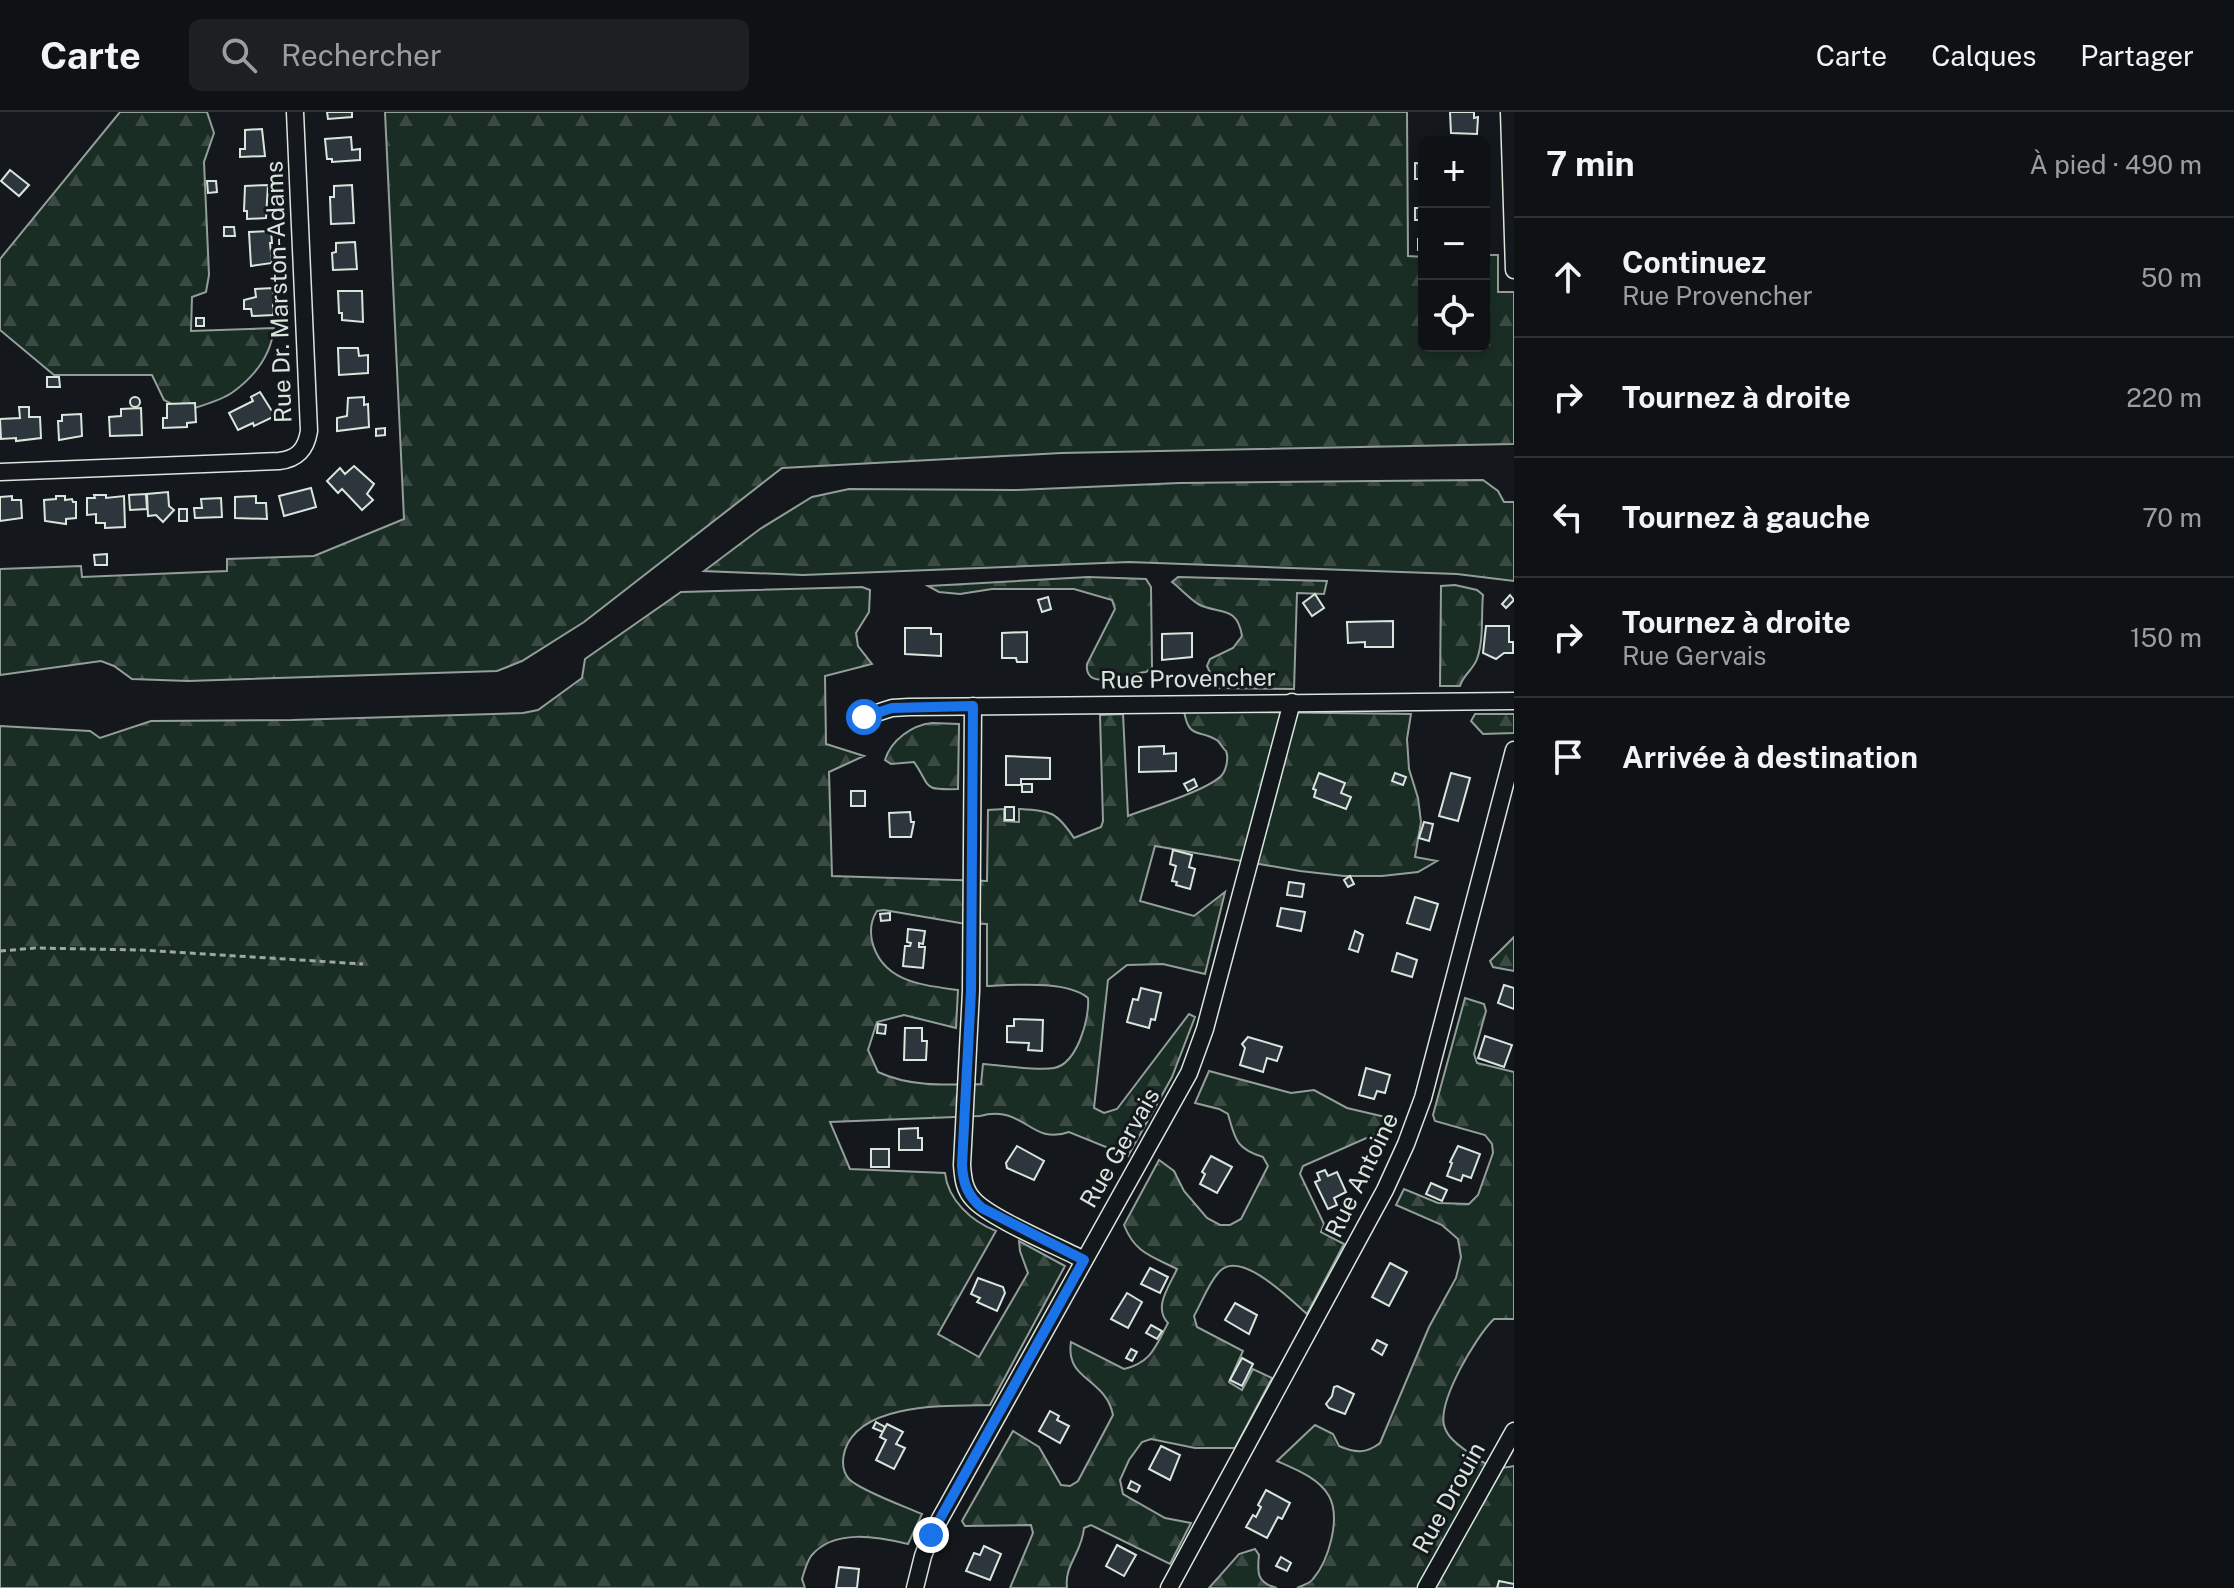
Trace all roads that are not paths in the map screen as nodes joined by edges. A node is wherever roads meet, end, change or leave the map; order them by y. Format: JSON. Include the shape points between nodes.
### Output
{"nodes":[{"id":1,"x":295,"y":112,"type":"edge"},
{"id":2,"x":1509,"y":112,"type":"edge"},
{"id":3,"x":1514,"y":270,"type":"edge"},
{"id":4,"x":0,"y":472,"type":"edge"},
{"id":5,"x":1514,"y":701,"type":"edge"},
{"id":6,"x":1292,"y":702,"type":"junction"},
{"id":7,"x":973,"y":706,"type":"junction"},
{"id":8,"x":864,"y":717,"type":"dead end"},
{"id":9,"x":1514,"y":750,"type":"edge"},
{"id":10,"x":1084,"y":1260,"type":"junction"},
{"id":11,"x":1514,"y":1431,"type":"edge"},
{"id":12,"x":915,"y":1588,"type":"edge"},
{"id":13,"x":1169,"y":1588,"type":"edge"},
{"id":14,"x":1426,"y":1588,"type":"edge"}],
"edges":[{"from":1,"to":4,"type":"street","name":"Rue Dr. Marston-Adams","via":[[309,431],[303,449],[279,461]]},
{"from":2,"to":3,"type":"street"},
{"from":5,"to":6,"type":"street","name":"Rue Provencher"},
{"from":6,"to":7,"type":"street","name":"Rue Provencher"},
{"from":6,"to":10,"type":"street","name":"Rue Gervais","via":[[1197,1051],[1179,1094]]},
{"from":7,"to":8,"type":"street","name":"Rue Provencher","via":[[892,708]]},
{"from":7,"to":10,"type":"street","via":[[964,1185],[982,1208]]},
{"from":9,"to":13,"type":"street","name":"Rue Antoine","via":[[1430,1074],[1406,1144]]},
{"from":10,"to":12,"type":"street","name":"Rue Gervais","via":[[931,1535]]},
{"from":11,"to":14,"type":"street","name":"Rue Drouin"}]}
